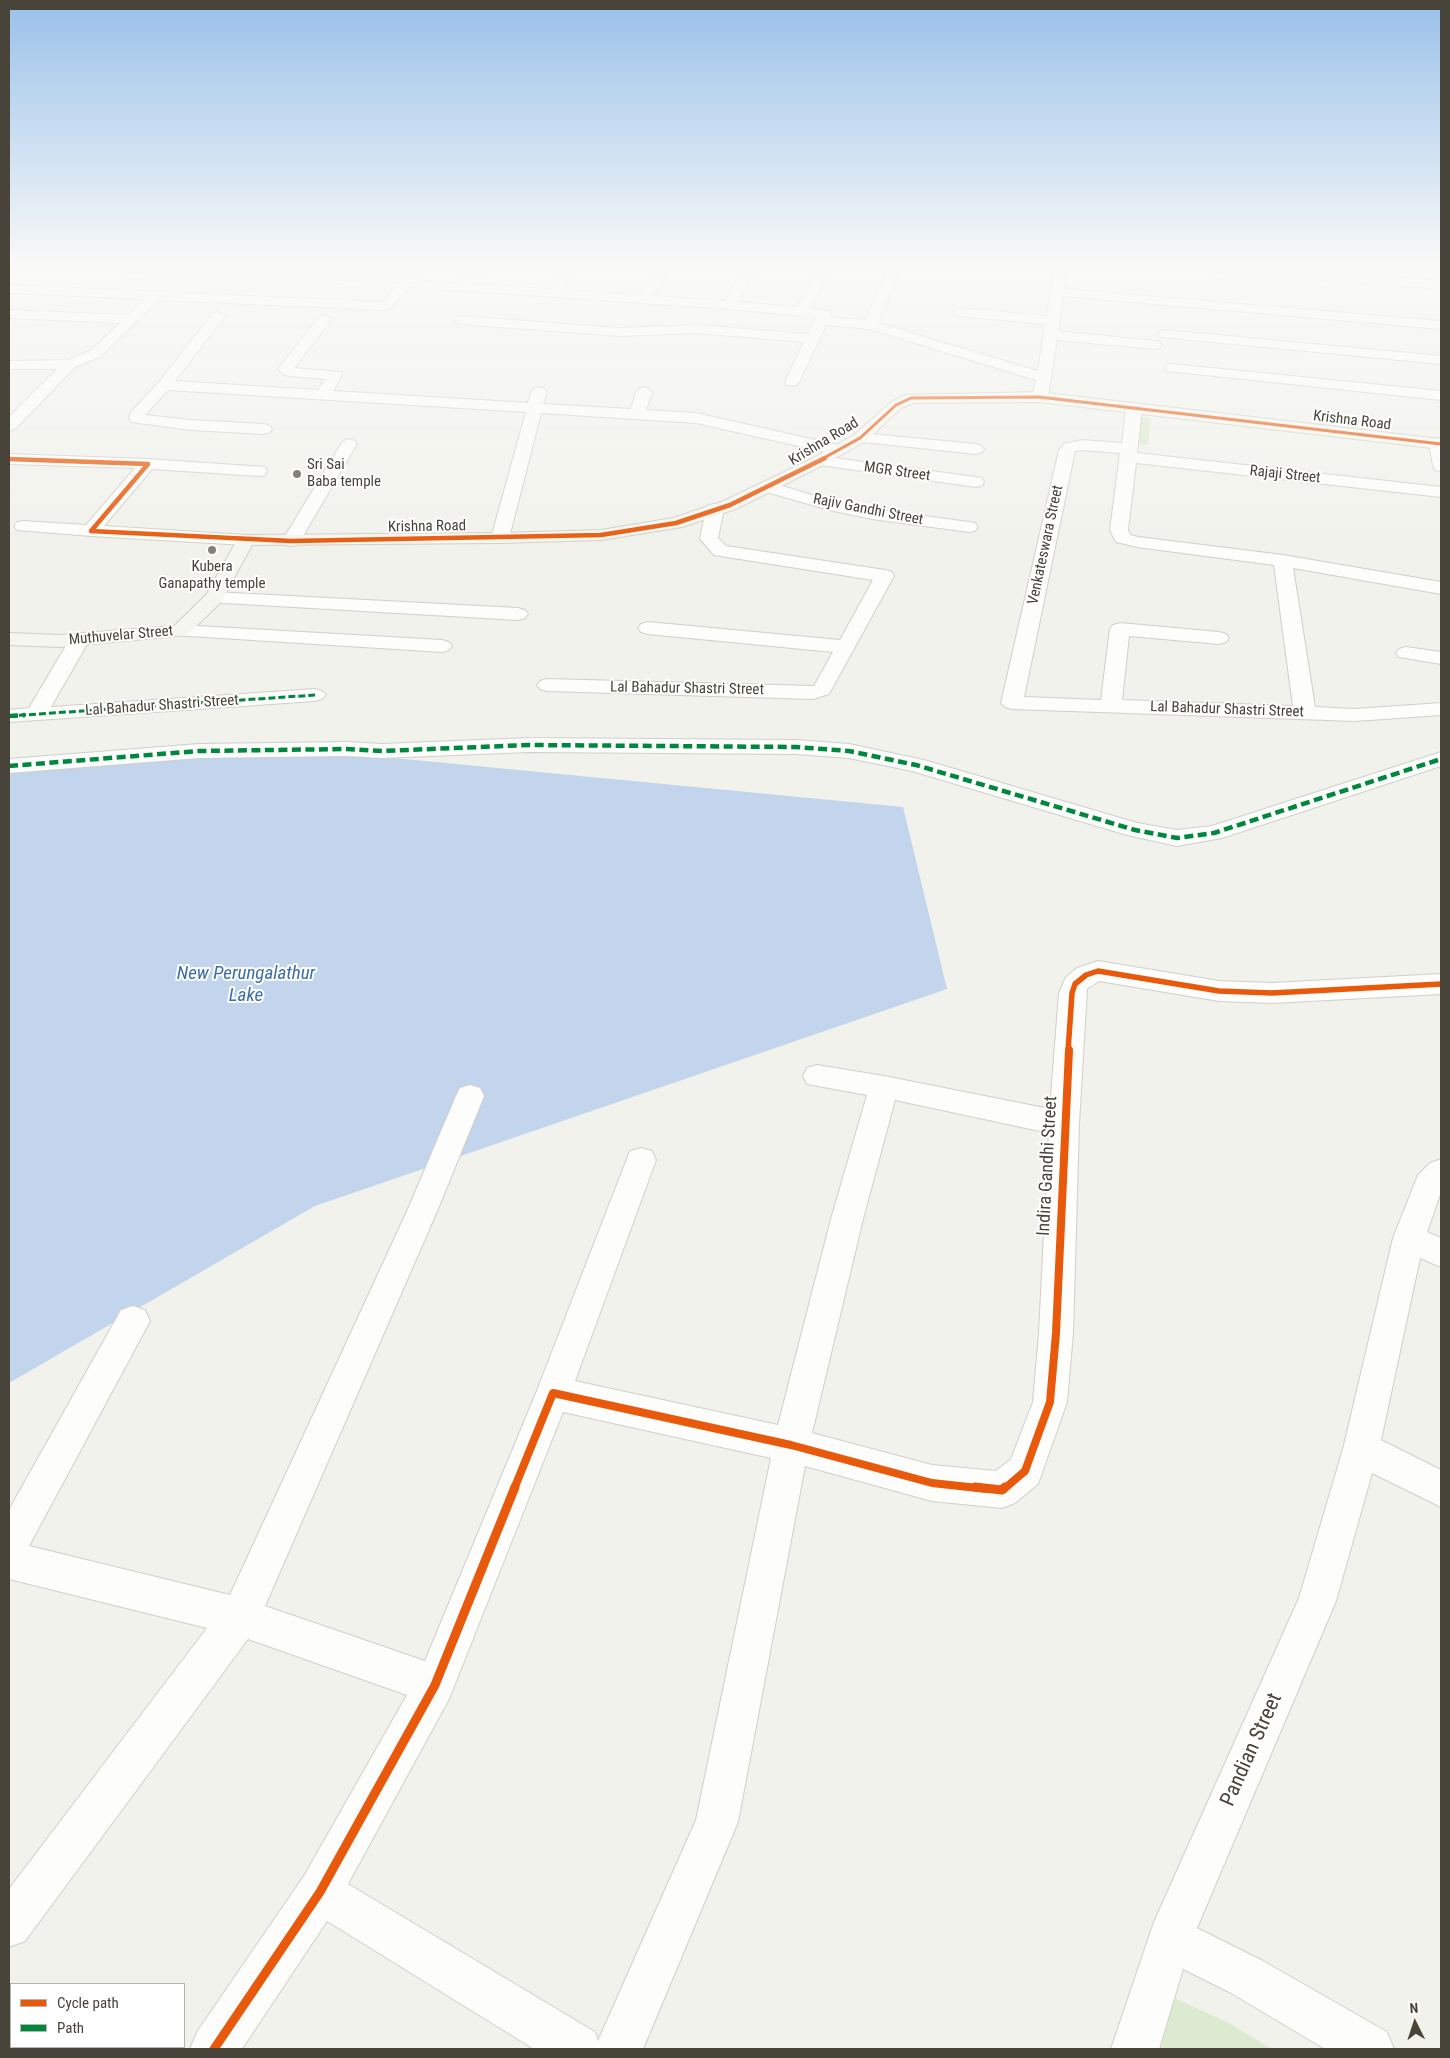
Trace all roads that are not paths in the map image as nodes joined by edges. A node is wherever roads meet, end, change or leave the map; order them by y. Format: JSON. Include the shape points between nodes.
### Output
{"nodes":[{"id":1,"x":87,"y":357,"type":"edge"},
{"id":2,"x":186,"y":357,"type":"edge"},
{"id":3,"x":294,"y":357,"type":"edge"},
{"id":4,"x":804,"y":357,"type":"edge"},
{"id":5,"x":977,"y":357,"type":"edge"},
{"id":6,"x":1047,"y":357,"type":"edge"},
{"id":7,"x":1401,"y":357,"type":"edge"},
{"id":8,"x":1441,"y":360,"type":"edge"},
{"id":9,"x":9,"y":364,"type":"edge"},
{"id":10,"x":70,"y":364,"type":"junction"},
{"id":11,"x":1172,"y":368,"type":"dead end"},
{"id":12,"x":1043,"y":377,"type":"junction"},
{"id":13,"x":792,"y":382,"type":"dead end"},
{"id":14,"x":164,"y":386,"type":"junction"},
{"id":15,"x":434,"y":388,"type":"dead end"},
{"id":16,"x":540,"y":390,"type":"dead end"},
{"id":17,"x":644,"y":392,"type":"dead end"},
{"id":18,"x":268,"y":393,"type":"junction"},
{"id":19,"x":322,"y":396,"type":"junction"},
{"id":20,"x":1441,"y":396,"type":"edge"},
{"id":21,"x":1039,"y":397,"type":"junction"},
{"id":22,"x":424,"y":402,"type":"junction"},
{"id":23,"x":535,"y":408,"type":"junction"},
{"id":24,"x":1134,"y":408,"type":"junction"},
{"id":25,"x":636,"y":414,"type":"junction"},
{"id":26,"x":191,"y":425,"type":"junction"},
{"id":27,"x":9,"y":426,"type":"edge"},
{"id":28,"x":242,"y":428,"type":"junction"},
{"id":29,"x":264,"y":429,"type":"dead end"},
{"id":30,"x":176,"y":438,"type":"dead end"},
{"id":31,"x":860,"y":438,"type":"junction"},
{"id":32,"x":349,"y":444,"type":"dead end"},
{"id":33,"x":1439,"y":444,"type":"edge"},
{"id":34,"x":976,"y":449,"type":"dead end"},
{"id":35,"x":838,"y":450,"type":"junction"},
{"id":36,"x":162,"y":451,"type":"dead end"},
{"id":37,"x":1130,"y":453,"type":"junction"},
{"id":38,"x":9,"y":458,"type":"edge"},
{"id":39,"x":819,"y":461,"type":"junction"},
{"id":40,"x":148,"y":464,"type":"junction"},
{"id":41,"x":1441,"y":466,"type":"edge"},
{"id":42,"x":259,"y":471,"type":"dead end"},
{"id":43,"x":976,"y":482,"type":"dead end"},
{"id":44,"x":769,"y":487,"type":"junction"},
{"id":45,"x":1441,"y":492,"type":"edge"},
{"id":46,"x":715,"y":510,"type":"junction"},
{"id":47,"x":23,"y":526,"type":"dead end"},
{"id":48,"x":969,"y":527,"type":"dead end"},
{"id":49,"x":90,"y":531,"type":"junction"},
{"id":50,"x":500,"y":538,"type":"junction"},
{"id":51,"x":246,"y":540,"type":"junction"},
{"id":52,"x":291,"y":541,"type":"junction"},
{"id":53,"x":1283,"y":561,"type":"junction"},
{"id":54,"x":1441,"y":588,"type":"edge"},
{"id":55,"x":214,"y":598,"type":"junction"},
{"id":56,"x":518,"y":614,"type":"dead end"},
{"id":57,"x":648,"y":628,"type":"dead end"},
{"id":58,"x":180,"y":631,"type":"junction"},
{"id":59,"x":1219,"y":638,"type":"dead end"},
{"id":60,"x":9,"y":639,"type":"edge"},
{"id":61,"x":80,"y":639,"type":"junction"},
{"id":62,"x":442,"y":646,"type":"dead end"},
{"id":63,"x":847,"y":647,"type":"junction"},
{"id":64,"x":1406,"y":653,"type":"dead end"},
{"id":65,"x":1441,"y":658,"type":"edge"},
{"id":66,"x":547,"y":685,"type":"dead end"},
{"id":67,"x":315,"y":695,"type":"dead end"},
{"id":68,"x":1012,"y":703,"type":"joint"},
{"id":69,"x":1111,"y":706,"type":"junction"},
{"id":70,"x":1441,"y":709,"type":"edge"},
{"id":71,"x":1305,"y":713,"type":"junction"},
{"id":72,"x":36,"y":715,"type":"junction"},
{"id":73,"x":9,"y":716,"type":"edge"},
{"id":74,"x":1441,"y":759,"type":"edge"},
{"id":75,"x":9,"y":766,"type":"edge"},
{"id":76,"x":1441,"y":984,"type":"edge"},
{"id":77,"x":817,"y":1076,"type":"dead end"},
{"id":78,"x":884,"y":1087,"type":"junction"},
{"id":79,"x":470,"y":1096,"type":"dead end"},
{"id":80,"x":1064,"y":1124,"type":"junction"},
{"id":81,"x":642,"y":1160,"type":"dead end"},
{"id":82,"x":1441,"y":1172,"type":"edge"},
{"id":83,"x":1409,"y":1238,"type":"junction"},
{"id":84,"x":1441,"y":1253,"type":"edge"},
{"id":85,"x":133,"y":1321,"type":"dead end"},
{"id":86,"x":553,"y":1393,"type":"junction"},
{"id":87,"x":791,"y":1445,"type":"junction"},
{"id":88,"x":1361,"y":1449,"type":"junction"},
{"id":89,"x":1441,"y":1490,"type":"edge"},
{"id":90,"x":9,"y":1546,"type":"edge"},
{"id":91,"x":9,"y":1560,"type":"edge"},
{"id":92,"x":240,"y":1617,"type":"junction"},
{"id":93,"x":435,"y":1684,"type":"junction"},
{"id":94,"x":320,"y":1892,"type":"junction"},
{"id":95,"x":9,"y":1924,"type":"edge"},
{"id":96,"x":1170,"y":1938,"type":"junction"},
{"id":97,"x":214,"y":2049,"type":"edge"},
{"id":98,"x":578,"y":2049,"type":"edge"},
{"id":99,"x":618,"y":2049,"type":"edge"},
{"id":100,"x":1135,"y":2049,"type":"edge"},
{"id":101,"x":1370,"y":2049,"type":"edge"}],
"edges":[{"from":1,"to":10,"type":"street"},
{"from":2,"to":14,"type":"street"},
{"from":3,"to":19,"type":"street","via":[[284,369],[335,375]]},
{"from":4,"to":13,"type":"street"},
{"from":5,"to":12,"type":"street"},
{"from":6,"to":12,"type":"street"},
{"from":7,"to":8,"type":"street"},
{"from":9,"to":10,"type":"street"},
{"from":10,"to":27,"type":"street"},
{"from":11,"to":20,"type":"street"},
{"from":12,"to":21,"type":"street"},
{"from":14,"to":18,"type":"street"},
{"from":14,"to":26,"type":"street","via":[[137,414],[137,419]]},
{"from":15,"to":22,"type":"street"},
{"from":16,"to":23,"type":"street"},
{"from":17,"to":25,"type":"street"},
{"from":18,"to":19,"type":"street"},
{"from":18,"to":28,"type":"street"},
{"from":19,"to":22,"type":"street"},
{"from":21,"to":24,"type":"street","name":"Krishna Road"},
{"from":21,"to":31,"type":"street","name":"Krishna Road","via":[[911,398],[896,405]]},
{"from":22,"to":23,"type":"street"},
{"from":23,"to":25,"type":"street"},
{"from":23,"to":50,"type":"street"},
{"from":24,"to":33,"type":"street","name":"Krishna Road"},
{"from":24,"to":37,"type":"street"},
{"from":25,"to":35,"type":"street","via":[[697,411]]},
{"from":26,"to":28,"type":"street"},
{"from":26,"to":30,"type":"street"},
{"from":28,"to":29,"type":"street"},
{"from":31,"to":34,"type":"street"},
{"from":31,"to":35,"type":"street","name":"Krishna Road"},
{"from":32,"to":52,"type":"street"},
{"from":33,"to":41,"type":"street"},
{"from":35,"to":39,"type":"street","name":"Krishna Road"},
{"from":36,"to":40,"type":"street"},
{"from":37,"to":45,"type":"street","name":"Rajaji Street"},
{"from":37,"to":53,"type":"street","via":[[1119,530],[1122,538]]},
{"from":37,"to":68,"type":"street","name":"Venkateswara Street","via":[[1082,445],[1067,450]]},
{"from":38,"to":40,"type":"street"},
{"from":39,"to":43,"type":"street","name":"MGR Street"},
{"from":39,"to":44,"type":"street","name":"Krishna Road"},
{"from":40,"to":42,"type":"street"},
{"from":40,"to":49,"type":"street"},
{"from":44,"to":46,"type":"street","name":"Krishna Road"},
{"from":44,"to":48,"type":"street","name":"Rajiv Gandhi Street","via":[[872,514]]},
{"from":46,"to":50,"type":"street","name":"Krishna Road","via":[[676,523],[601,535]]},
{"from":46,"to":63,"type":"street","via":[[709,539],[720,551],[885,576]]},
{"from":47,"to":49,"type":"street"},
{"from":49,"to":51,"type":"street"},
{"from":50,"to":52,"type":"street","name":"Krishna Road"},
{"from":51,"to":52,"type":"street","name":"Krishna Road"},
{"from":51,"to":55,"type":"street","name":"Muthuvelar Street"},
{"from":53,"to":54,"type":"street"},
{"from":53,"to":71,"type":"street"},
{"from":55,"to":56,"type":"street"},
{"from":55,"to":58,"type":"street","name":"Muthuvelar Street"},
{"from":57,"to":63,"type":"street"},
{"from":58,"to":61,"type":"street","name":"Muthuvelar Street"},
{"from":58,"to":62,"type":"street"},
{"from":59,"to":69,"type":"street","via":[[1120,629]]},
{"from":60,"to":61,"type":"street","name":"Muthuvelar Street"},
{"from":61,"to":72,"type":"street"},
{"from":63,"to":66,"type":"street","name":"Lal Bahadur Shastri Street","via":[[822,690],[813,692]]},
{"from":64,"to":65,"type":"street"},
{"from":67,"to":72,"type":"street","name":"Lal Bahadur Shastri Street"},
{"from":68,"to":69,"type":"street","name":"Lal Bahadur Shastri Street"},
{"from":69,"to":71,"type":"street","name":"Lal Bahadur Shastri Street"},
{"from":70,"to":71,"type":"street","name":"Lal Bahadur Shastri Street","via":[[1355,715]]},
{"from":72,"to":73,"type":"street","name":"Lal Bahadur Shastri Street"},
{"from":74,"to":75,"type":"street","via":[[1214,833],[1177,838],[1135,830],[916,765],[849,751],[796,747],[529,745],[382,751],[209,751]]},
{"from":76,"to":80,"type":"street","name":"Indira Gandhi Street","via":[[1272,993],[1219,991],[1098,972],[1086,975],[1072,993]]},
{"from":77,"to":78,"type":"street"},
{"from":78,"to":80,"type":"street"},
{"from":78,"to":87,"type":"street","via":[[847,1219]]},
{"from":79,"to":92,"type":"street","via":[[423,1209]]},
{"from":80,"to":87,"type":"street","name":"Indira Gandhi Street","via":[[1050,1402],[1025,1470],[1002,1490],[932,1483]]},
{"from":81,"to":86,"type":"street"},
{"from":82,"to":83,"type":"street","name":"Pandian Street","via":[[1429,1184]]},
{"from":83,"to":84,"type":"street"},
{"from":83,"to":88,"type":"street","name":"Pandian Street"},
{"from":85,"to":90,"type":"street"},
{"from":86,"to":87,"type":"street","name":"Indira Gandhi Street"},
{"from":86,"to":93,"type":"street"},
{"from":87,"to":99,"type":"street","via":[[717,1822]]},
{"from":88,"to":89,"type":"street"},
{"from":88,"to":96,"type":"street","name":"Pandian Street","via":[[1317,1601]]},
{"from":91,"to":92,"type":"street"},
{"from":92,"to":93,"type":"street"},
{"from":92,"to":95,"type":"street"},
{"from":93,"to":94,"type":"street"},
{"from":94,"to":97,"type":"street"},
{"from":94,"to":98,"type":"street"},
{"from":96,"to":100,"type":"street","name":"Pandian Street"},
{"from":96,"to":101,"type":"street","via":[[1247,1977]]}]}
